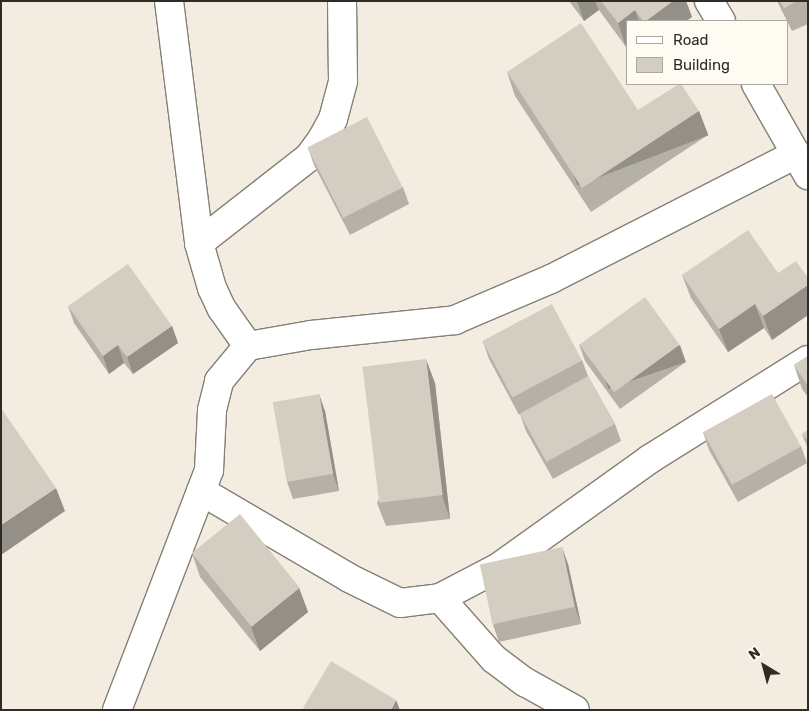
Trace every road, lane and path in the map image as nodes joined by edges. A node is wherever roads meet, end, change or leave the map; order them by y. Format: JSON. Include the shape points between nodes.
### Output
{"nodes":[{"id":1,"x":169,"y":1,"type":"edge"},
{"id":2,"x":342,"y":1,"type":"edge"},
{"id":3,"x":710,"y":1,"type":"edge"},
{"id":4,"x":720,"y":20,"type":"edge"},
{"id":5,"x":757,"y":85,"type":"edge"},
{"id":6,"x":802,"y":165,"type":"edge"},
{"id":7,"x":199,"y":243,"type":"junction"},
{"id":8,"x":248,"y":346,"type":"junction"},
{"id":9,"x":808,"y":360,"type":"edge"},
{"id":10,"x":202,"y":491,"type":"junction"},
{"id":11,"x":440,"y":598,"type":"junction"},
{"id":12,"x":117,"y":710,"type":"edge"},
{"id":13,"x":575,"y":710,"type":"edge"}],
"edges":[{"from":1,"to":7,"type":"street"},
{"from":2,"to":7,"type":"street","via":[[343,82],[333,119],[322,138],[309,157]]},
{"from":3,"to":4,"type":"street"},
{"from":5,"to":6,"type":"street"},
{"from":6,"to":8,"type":"street","via":[[455,320],[311,335]]},
{"from":7,"to":8,"type":"street","via":[[215,295]]},
{"from":8,"to":10,"type":"street","via":[[219,381],[212,410],[209,470]]},
{"from":9,"to":11,"type":"street","via":[[650,459],[499,567]]},
{"from":10,"to":11,"type":"street","via":[[349,578],[400,603]]},
{"from":10,"to":12,"type":"street"},
{"from":11,"to":13,"type":"street","via":[[494,659],[525,682]]}]}
